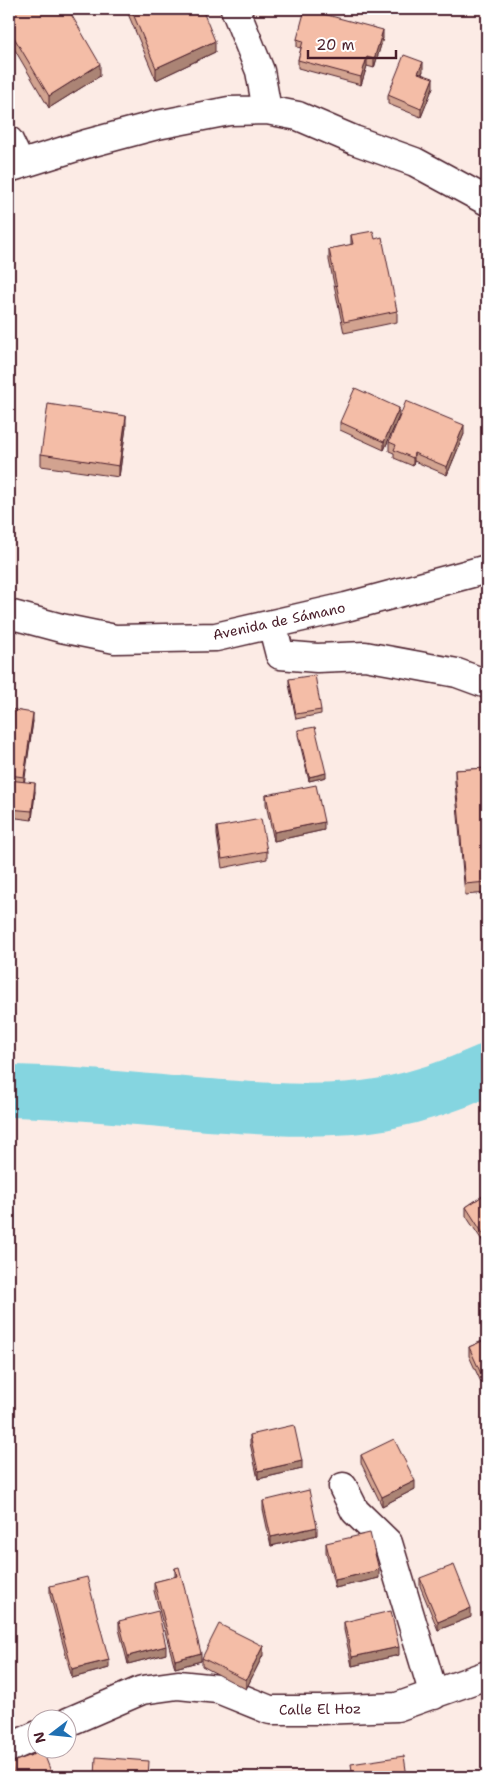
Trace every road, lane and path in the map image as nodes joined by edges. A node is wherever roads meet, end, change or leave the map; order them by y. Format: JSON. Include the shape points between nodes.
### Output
{"nodes":[{"id":1,"x":235,"y":9,"type":"edge"},
{"id":2,"x":267,"y":110,"type":"junction"},
{"id":3,"x":13,"y":158,"type":"edge"},
{"id":4,"x":487,"y":200,"type":"edge"},
{"id":5,"x":487,"y":569,"type":"edge"},
{"id":6,"x":9,"y":614,"type":"edge"},
{"id":7,"x":272,"y":624,"type":"junction"},
{"id":8,"x":487,"y":684,"type":"edge"},
{"id":9,"x":343,"y":1487,"type":"dead end"},
{"id":10,"x":487,"y":1675,"type":"edge"},
{"id":11,"x":434,"y":1695,"type":"junction"},
{"id":12,"x":78,"y":1718,"type":"edge"},
{"id":13,"x":28,"y":1740,"type":"edge"},
{"id":14,"x":9,"y":1748,"type":"edge"}],
"edges":[{"from":1,"to":2,"type":"street","via":[[260,71]]},
{"from":2,"to":3,"type":"street","via":[[229,111],[157,124],[86,144]]},
{"from":2,"to":4,"type":"street","via":[[298,116],[415,162]]},
{"from":5,"to":7,"type":"street","name":"Avenida de Sámano"},
{"from":6,"to":7,"type":"street","name":"Avenida de Sámano","via":[[115,639],[216,637]]},
{"from":7,"to":8,"type":"street","via":[[280,655],[317,658],[365,656],[457,673]]},
{"from":9,"to":11,"type":"street","via":[[355,1512],[388,1543]]},
{"from":10,"to":11,"type":"street","name":"Calle El Hoz"},
{"from":11,"to":12,"type":"street","name":"Calle El Hoz","via":[[397,1707],[270,1710],[218,1689],[178,1684],[142,1690]]},
{"from":13,"to":14,"type":"street"}]}
